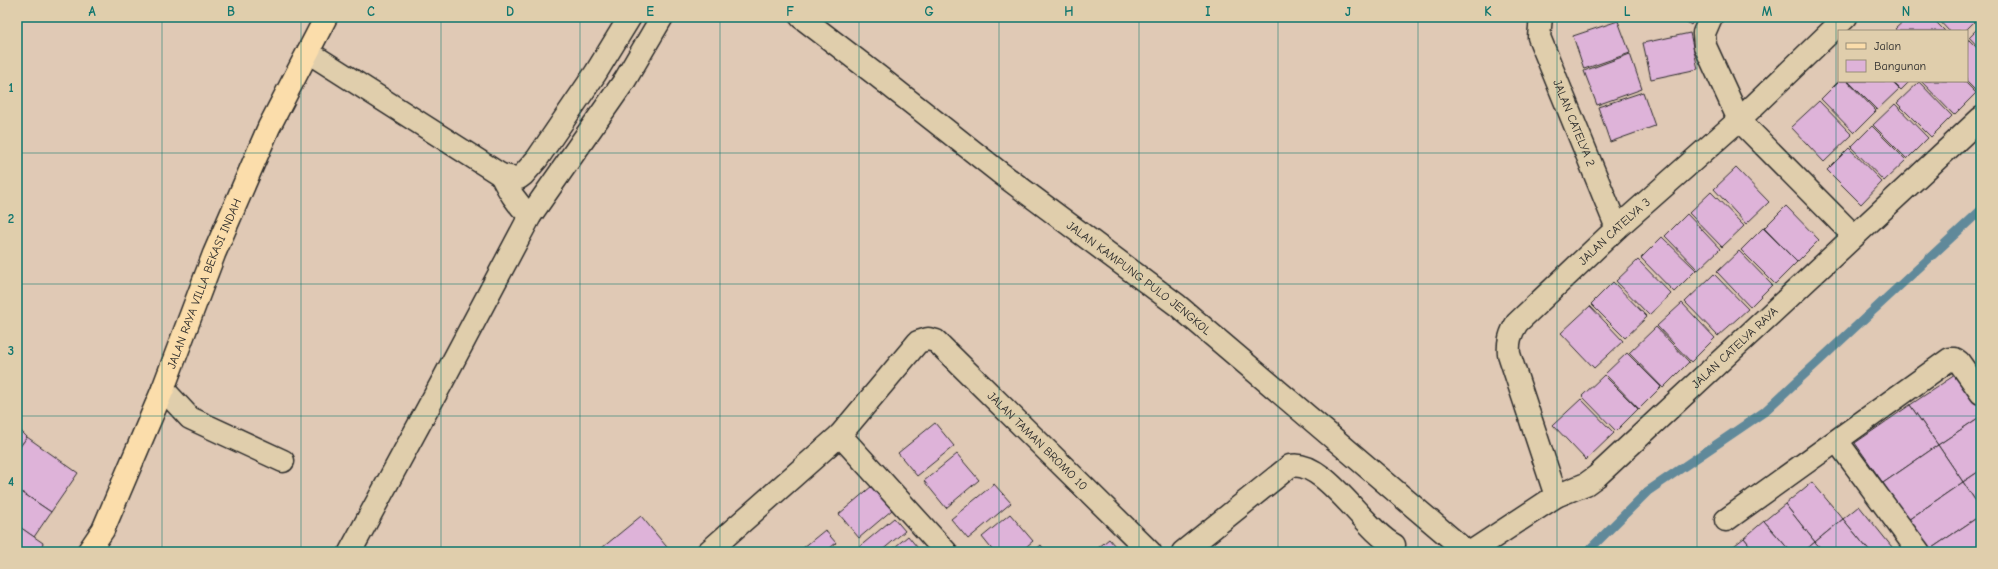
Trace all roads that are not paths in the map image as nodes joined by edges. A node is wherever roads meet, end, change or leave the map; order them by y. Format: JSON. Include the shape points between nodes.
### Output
{"nodes":[{"id":1,"x":326,"y":17,"type":"edge"},
{"id":2,"x":630,"y":17,"type":"edge"},
{"id":3,"x":662,"y":17,"type":"edge"},
{"id":4,"x":801,"y":17,"type":"edge"},
{"id":5,"x":1541,"y":17,"type":"edge"},
{"id":6,"x":1711,"y":17,"type":"edge"},
{"id":7,"x":1846,"y":17,"type":"edge"},
{"id":8,"x":308,"y":52,"type":"junction"},
{"id":9,"x":1981,"y":118,"type":"edge"},
{"id":10,"x":1739,"y":120,"type":"junction"},
{"id":11,"x":501,"y":174,"type":"junction"},
{"id":12,"x":530,"y":216,"type":"junction"},
{"id":13,"x":1617,"y":228,"type":"junction"},
{"id":14,"x":1854,"y":236,"type":"junction"},
{"id":15,"x":163,"y":389,"type":"junction"},
{"id":16,"x":1981,"y":393,"type":"edge"},
{"id":17,"x":840,"y":435,"type":"junction"},
{"id":18,"x":1838,"y":441,"type":"junction"},
{"id":19,"x":283,"y":461,"type":"dead end"},
{"id":20,"x":1556,"y":496,"type":"junction"},
{"id":21,"x":1726,"y":520,"type":"dead end"},
{"id":22,"x":1394,"y":544,"type":"dead end"},
{"id":23,"x":721,"y":548,"type":"edge"},
{"id":24,"x":88,"y":552,"type":"edge"},
{"id":25,"x":350,"y":552,"type":"edge"},
{"id":26,"x":946,"y":552,"type":"edge"},
{"id":27,"x":1150,"y":552,"type":"edge"},
{"id":28,"x":1183,"y":552,"type":"edge"},
{"id":29,"x":1467,"y":552,"type":"edge"},
{"id":30,"x":1470,"y":552,"type":"edge"},
{"id":31,"x":1919,"y":552,"type":"edge"}],
"edges":[{"from":1,"to":8,"type":"main road","name":"JALAN RAYA VILLA BEKASI INDAH"},
{"from":2,"to":11,"type":"street","via":[[595,74],[524,175],[514,178]]},
{"from":3,"to":12,"type":"street","via":[[625,80]]},
{"from":4,"to":29,"type":"street","name":"JALAN KAMPUNG PULO JENGKOL","via":[[999,172],[1177,305]]},
{"from":5,"to":13,"type":"street","name":"JALAN CATELYA 2","via":[[1540,37]]},
{"from":6,"to":10,"type":"street","via":[[1704,33],[1705,46]]},
{"from":7,"to":10,"type":"street","name":"JALAN CATELYA 3"},
{"from":8,"to":11,"type":"street"},
{"from":8,"to":15,"type":"main road","name":"JALAN RAYA VILLA BEKASI INDAH","via":[[269,127],[214,254]]},
{"from":9,"to":14,"type":"street","name":"JALAN CATELYA RAYA"},
{"from":10,"to":13,"type":"street","name":"JALAN CATELYA 3"},
{"from":10,"to":14,"type":"street"},
{"from":11,"to":12,"type":"street","via":[[518,205]]},
{"from":12,"to":25,"type":"street"},
{"from":13,"to":20,"type":"street","name":"JALAN CATELYA 3","via":[[1517,324],[1509,340],[1509,354]]},
{"from":14,"to":20,"type":"street","name":"JALAN CATELYA RAYA","via":[[1597,476],[1586,484]]},
{"from":15,"to":19,"type":"street","via":[[190,418]]},
{"from":15,"to":24,"type":"main road","name":"JALAN RAYA VILLA BEKASI INDAH","via":[[103,530]]},
{"from":16,"to":18,"type":"street","via":[[1959,362],[1950,359]]},
{"from":17,"to":23,"type":"street"},
{"from":17,"to":26,"type":"street"},
{"from":17,"to":27,"type":"street","name":"JALAN TAMAN BROMO 10","via":[[918,342],[922,339],[936,341]]},
{"from":18,"to":21,"type":"street"},
{"from":18,"to":31,"type":"street"},
{"from":20,"to":30,"type":"street","name":"JALAN CATELYA RAYA"},
{"from":22,"to":28,"type":"street","via":[[1380,535],[1326,480],[1309,467],[1296,465],[1290,466]]}]}
